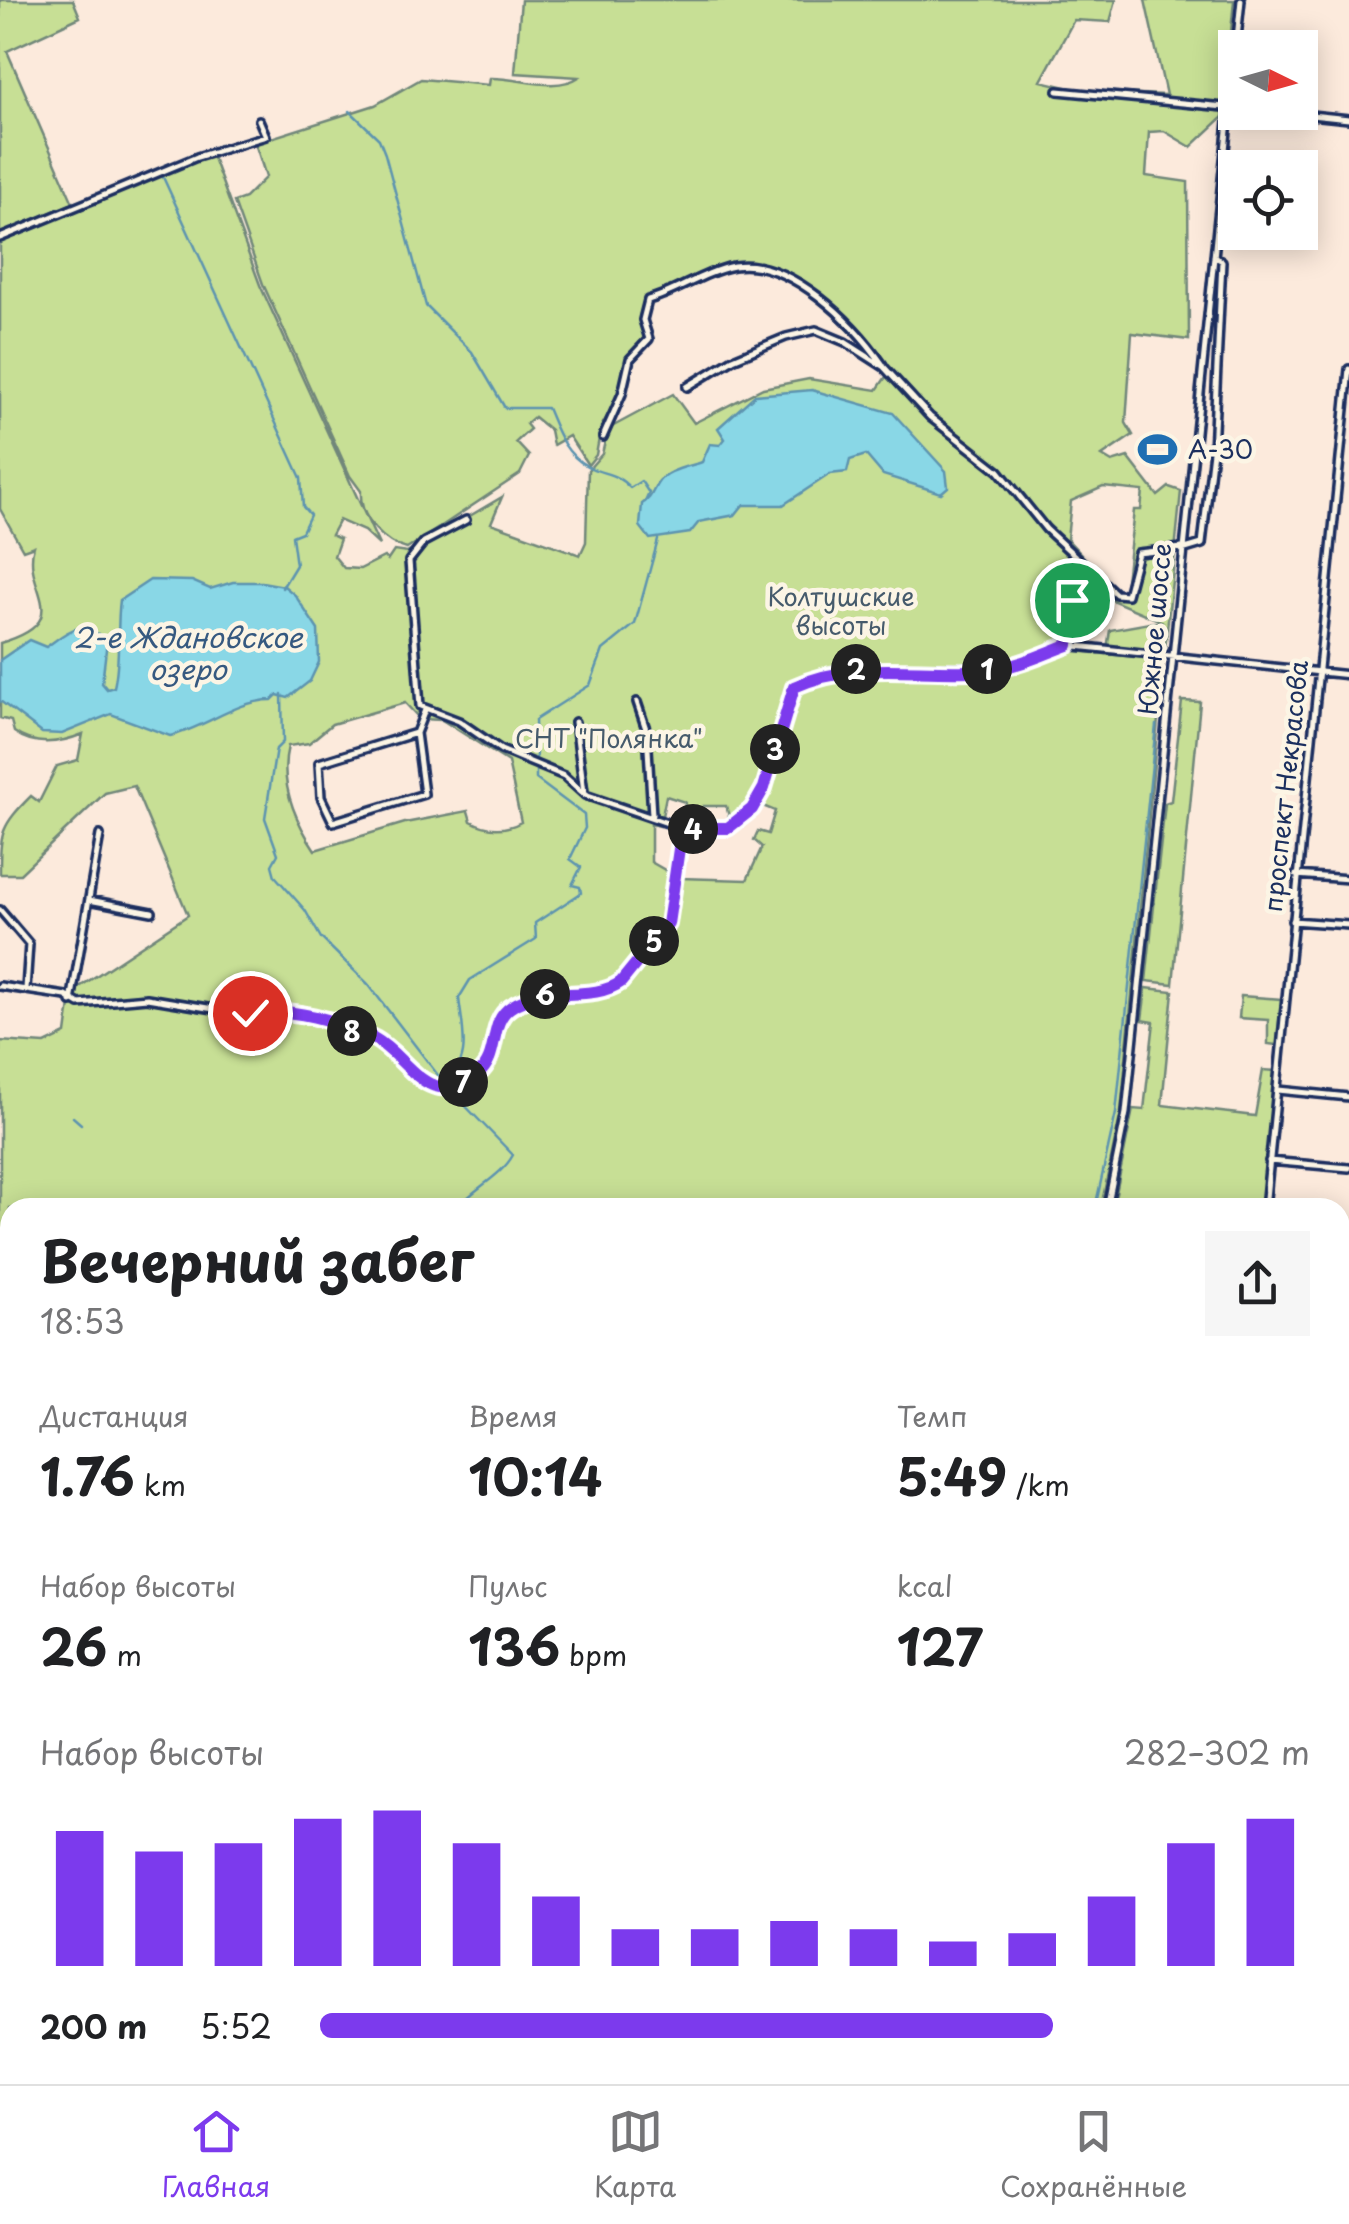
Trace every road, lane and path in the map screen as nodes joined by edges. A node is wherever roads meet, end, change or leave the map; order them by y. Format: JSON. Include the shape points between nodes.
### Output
{"nodes":[{"id":1,"x":1241,"y":0,"type":"edge"},
{"id":2,"x":1237,"y":30,"type":"edge"},
{"id":3,"x":1058,"y":91,"type":"dead end"},
{"id":4,"x":1218,"y":107,"type":"edge"},
{"id":5,"x":1318,"y":116,"type":"edge"},
{"id":6,"x":1349,"y":119,"type":"edge"},
{"id":7,"x":259,"y":120,"type":"dead end"},
{"id":8,"x":1229,"y":130,"type":"edge"},
{"id":9,"x":0,"y":238,"type":"edge"},
{"id":10,"x":1214,"y":256,"type":"junction"},
{"id":11,"x":884,"y":367,"type":"junction"},
{"id":12,"x":1349,"y":369,"type":"edge"},
{"id":13,"x":687,"y":386,"type":"dead end"},
{"id":14,"x":602,"y":437,"type":"dead end"},
{"id":15,"x":466,"y":520,"type":"dead end"},
{"id":16,"x":1182,"y":549,"type":"junction"},
{"id":17,"x":1080,"y":559,"type":"junction"},
{"id":18,"x":1068,"y":645,"type":"junction"},
{"id":19,"x":1172,"y":658,"type":"junction"},
{"id":20,"x":1318,"y":672,"type":"junction"},
{"id":21,"x":1349,"y":676,"type":"edge"},
{"id":22,"x":638,"y":702,"type":"dead end"},
{"id":23,"x":425,"y":710,"type":"junction"},
{"id":24,"x":575,"y":722,"type":"dead end"},
{"id":25,"x":416,"y":734,"type":"junction"},
{"id":26,"x":585,"y":795,"type":"junction"},
{"id":27,"x":652,"y":815,"type":"junction"},
{"id":28,"x":682,"y":828,"type":"junction"},
{"id":29,"x":100,"y":835,"type":"dead end"},
{"id":30,"x":1296,"y":875,"type":"junction"},
{"id":31,"x":1349,"y":879,"type":"edge"},
{"id":32,"x":89,"y":900,"type":"junction"},
{"id":33,"x":0,"y":910,"type":"edge"},
{"id":34,"x":152,"y":912,"type":"dead end"},
{"id":35,"x":1292,"y":921,"type":"junction"},
{"id":36,"x":1349,"y":925,"type":"edge"},
{"id":37,"x":0,"y":986,"type":"edge"},
{"id":38,"x":26,"y":989,"type":"junction"},
{"id":39,"x":68,"y":999,"type":"junction"},
{"id":40,"x":1278,"y":1090,"type":"junction"},
{"id":41,"x":1349,"y":1097,"type":"edge"},
{"id":42,"x":1270,"y":1161,"type":"junction"},
{"id":43,"x":1349,"y":1168,"type":"edge"},
{"id":44,"x":1109,"y":1198,"type":"edge"},
{"id":45,"x":1266,"y":1198,"type":"edge"}],
"edges":[{"from":1,"to":2,"type":"street","name":"Южное шоссе"},
{"from":3,"to":4,"type":"street"},
{"from":5,"to":6,"type":"street"},
{"from":7,"to":9,"type":"street","via":[[266,136],[196,157]]},
{"from":8,"to":10,"type":"street","name":"Южное шоссе"},
{"from":10,"to":16,"type":"street","name":"Южное шоссе"},
{"from":10,"to":16,"type":"street","via":[[1222,261],[1214,452],[1202,544]]},
{"from":11,"to":13,"type":"street","via":[[816,330],[761,346]]},
{"from":11,"to":14,"type":"street","via":[[858,336],[786,276],[748,265],[721,269],[648,300],[643,320],[649,339],[630,359]]},
{"from":11,"to":17,"type":"street","via":[[930,416],[999,470],[1046,530]]},
{"from":12,"to":20,"type":"street","name":"проспект Некрасова"},
{"from":15,"to":23,"type":"street","via":[[424,542],[409,561],[417,692]]},
{"from":16,"to":17,"type":"street","via":[[1138,553],[1127,595],[1116,594]]},
{"from":16,"to":19,"type":"street","name":"Южное шоссе"},
{"from":17,"to":18,"type":"street"},
{"from":18,"to":19,"type":"street"},
{"from":18,"to":28,"type":"street","via":[[999,668],[863,668],[794,687],[752,809],[720,830]]},
{"from":19,"to":20,"type":"street"},
{"from":19,"to":44,"type":"street","name":"Южное шоссе","via":[[1126,1113]]},
{"from":20,"to":21,"type":"street"},
{"from":20,"to":30,"type":"street","name":"проспект Некрасова"},
{"from":22,"to":27,"type":"street","via":[[647,732]]},
{"from":23,"to":25,"type":"street"},
{"from":23,"to":26,"type":"street","via":[[564,776]]},
{"from":24,"to":26,"type":"street"},
{"from":25,"to":25,"type":"street","via":[[319,762],[321,797],[333,822],[424,794]]},
{"from":26,"to":27,"type":"street"},
{"from":27,"to":28,"type":"street"},
{"from":28,"to":39,"type":"street","via":[[668,924],[621,982],[544,994],[508,1009],[489,1061],[461,1083],[419,1080],[378,1041],[310,1015],[238,1013],[147,998]]},
{"from":29,"to":32,"type":"street"},
{"from":30,"to":31,"type":"street"},
{"from":30,"to":35,"type":"street","name":"проспект Некрасова"},
{"from":32,"to":34,"type":"street"},
{"from":32,"to":39,"type":"street"},
{"from":33,"to":38,"type":"street","via":[[29,944]]},
{"from":35,"to":36,"type":"street"},
{"from":35,"to":40,"type":"street","name":"проспект Некрасова"},
{"from":37,"to":38,"type":"street"},
{"from":38,"to":39,"type":"street"},
{"from":40,"to":41,"type":"street"},
{"from":40,"to":42,"type":"street","name":"проспект Некрасова"},
{"from":42,"to":43,"type":"street"},
{"from":42,"to":45,"type":"street","name":"проспект Некрасова"}]}
